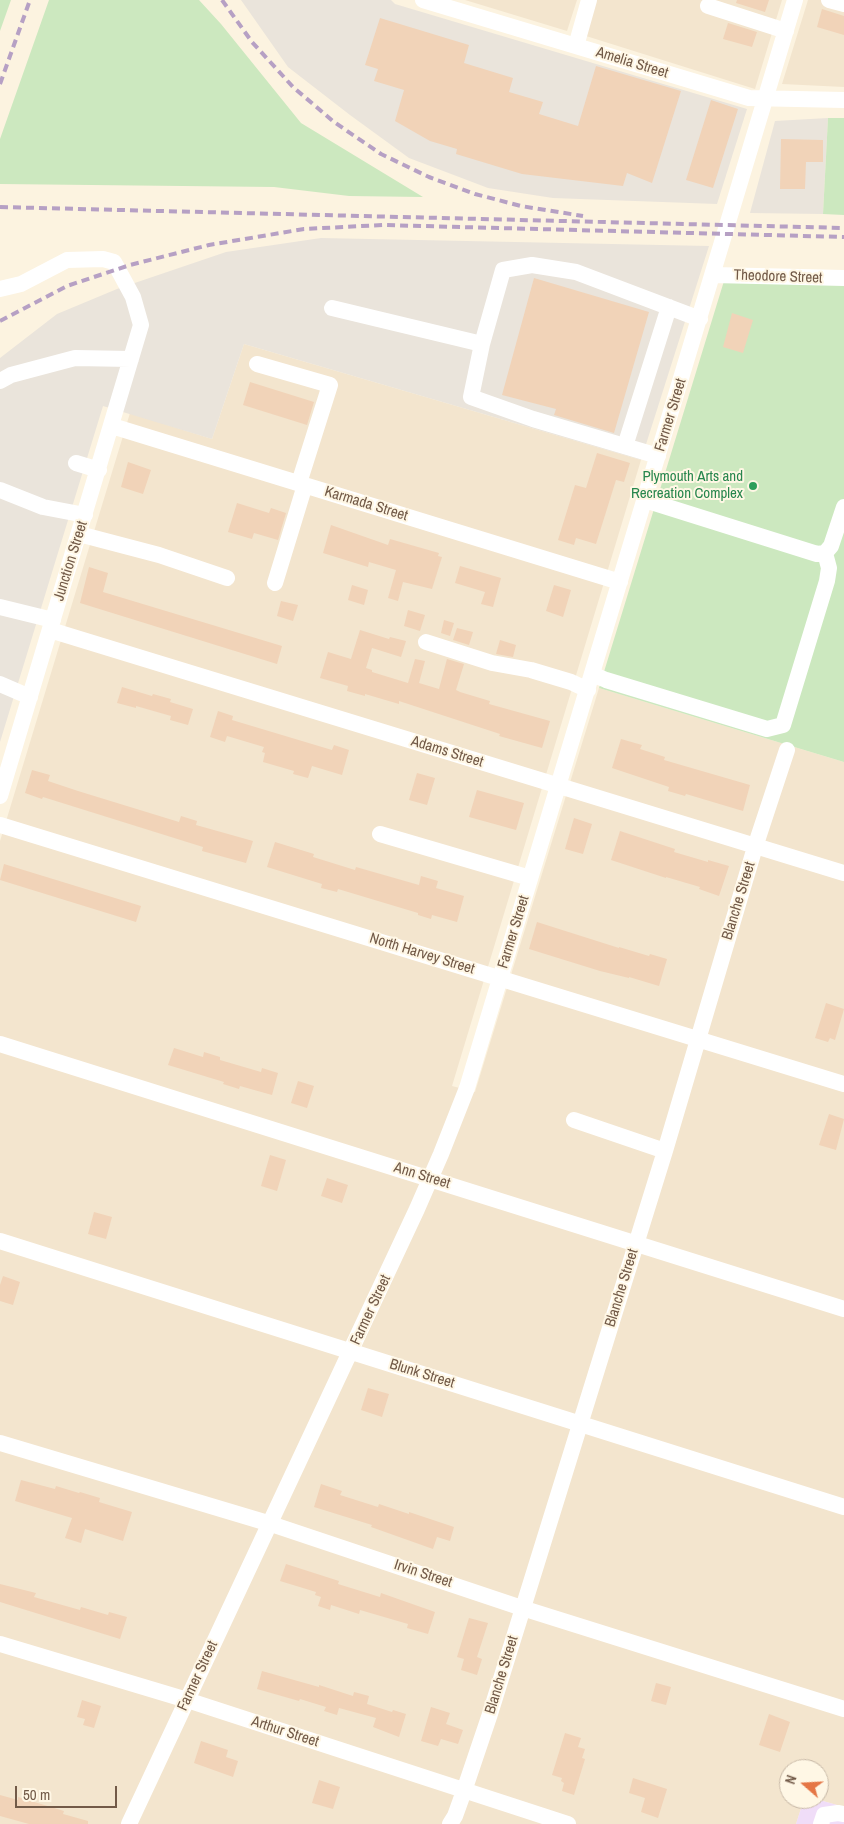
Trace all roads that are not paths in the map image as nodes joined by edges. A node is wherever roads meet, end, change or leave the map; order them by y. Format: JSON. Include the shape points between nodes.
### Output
{"nodes":[{"id":1,"x":423,"y":0,"type":"edge"},
{"id":2,"x":589,"y":0,"type":"edge"},
{"id":3,"x":795,"y":0,"type":"edge"},
{"id":4,"x":829,"y":0,"type":"edge"},
{"id":5,"x":844,"y":4,"type":"edge"},
{"id":6,"x":708,"y":6,"type":"dead end"},
{"id":7,"x":786,"y":31,"type":"junction"},
{"id":8,"x":576,"y":46,"type":"junction"},
{"id":9,"x":765,"y":99,"type":"junction"},
{"id":10,"x":844,"y":100,"type":"edge"},
{"id":11,"x":713,"y":275,"type":"junction"},
{"id":12,"x":844,"y":278,"type":"edge"},
{"id":13,"x":0,"y":289,"type":"edge"},
{"id":14,"x":669,"y":307,"type":"junction"},
{"id":15,"x":332,"y":308,"type":"dead end"},
{"id":16,"x":700,"y":319,"type":"junction"},
{"id":17,"x":482,"y":344,"type":"junction"},
{"id":18,"x":132,"y":359,"type":"junction"},
{"id":19,"x":257,"y":364,"type":"dead end"},
{"id":20,"x":0,"y":381,"type":"edge"},
{"id":21,"x":112,"y":426,"type":"junction"},
{"id":22,"x":625,"y":446,"type":"junction"},
{"id":23,"x":658,"y":456,"type":"junction"},
{"id":24,"x":76,"y":463,"type":"dead end"},
{"id":25,"x":99,"y":470,"type":"junction"},
{"id":26,"x":302,"y":484,"type":"junction"},
{"id":27,"x":0,"y":490,"type":"edge"},
{"id":28,"x":645,"y":500,"type":"junction"},
{"id":29,"x":844,"y":507,"type":"edge"},
{"id":30,"x":85,"y":516,"type":"junction"},
{"id":31,"x":79,"y":534,"type":"junction"},
{"id":32,"x":825,"y":553,"type":"junction"},
{"id":33,"x":228,"y":578,"type":"dead end"},
{"id":34,"x":620,"y":582,"type":"junction"},
{"id":35,"x":275,"y":583,"type":"dead end"},
{"id":36,"x":0,"y":607,"type":"edge"},
{"id":37,"x":52,"y":625,"type":"junction"},
{"id":38,"x":426,"y":642,"type":"dead end"},
{"id":39,"x":590,"y":682,"type":"junction"},
{"id":40,"x":0,"y":684,"type":"edge"},
{"id":41,"x":30,"y":696,"type":"junction"},
{"id":42,"x":787,"y":750,"type":"dead end"},
{"id":43,"x":558,"y":786,"type":"junction"},
{"id":44,"x":0,"y":796,"type":"edge"},
{"id":45,"x":0,"y":825,"type":"edge"},
{"id":46,"x":380,"y":834,"type":"dead end"},
{"id":47,"x":755,"y":847,"type":"junction"},
{"id":48,"x":844,"y":873,"type":"edge"},
{"id":49,"x":530,"y":878,"type":"junction"},
{"id":50,"x":500,"y":978,"type":"junction"},
{"id":51,"x":698,"y":1039,"type":"junction"},
{"id":52,"x":0,"y":1044,"type":"edge"},
{"id":53,"x":844,"y":1084,"type":"edge"},
{"id":54,"x":574,"y":1120,"type":"dead end"},
{"id":55,"x":665,"y":1151,"type":"junction"},
{"id":56,"x":431,"y":1179,"type":"junction"},
{"id":57,"x":0,"y":1242,"type":"edge"},
{"id":58,"x":636,"y":1243,"type":"junction"},
{"id":59,"x":844,"y":1309,"type":"edge"},
{"id":60,"x":351,"y":1352,"type":"junction"},
{"id":61,"x":580,"y":1424,"type":"junction"},
{"id":62,"x":0,"y":1444,"type":"edge"},
{"id":63,"x":844,"y":1507,"type":"edge"},
{"id":64,"x":271,"y":1524,"type":"junction"},
{"id":65,"x":522,"y":1608,"type":"junction"},
{"id":66,"x":0,"y":1644,"type":"edge"},
{"id":67,"x":187,"y":1700,"type":"junction"},
{"id":68,"x":844,"y":1709,"type":"edge"},
{"id":69,"x":464,"y":1791,"type":"junction"},
{"id":70,"x":844,"y":1814,"type":"edge"},
{"id":71,"x":822,"y":1820,"type":"edge"},
{"id":72,"x":129,"y":1824,"type":"edge"},
{"id":73,"x":450,"y":1824,"type":"edge"},
{"id":74,"x":568,"y":1824,"type":"edge"}],
"edges":[{"from":1,"to":8,"type":"street","name":"Amelia Street"},
{"from":2,"to":8,"type":"street"},
{"from":3,"to":7,"type":"street","name":"Farmer Street"},
{"from":4,"to":5,"type":"street"},
{"from":6,"to":7,"type":"street"},
{"from":7,"to":9,"type":"street","name":"Farmer Street"},
{"from":8,"to":9,"type":"street","name":"Amelia Street","via":[[749,98]]},
{"from":9,"to":10,"type":"street","name":"Amelia Street"},
{"from":9,"to":11,"type":"street","name":"Farmer Street"},
{"from":11,"to":12,"type":"street","name":"Theodore Street"},
{"from":11,"to":16,"type":"street","name":"Farmer Street"},
{"from":13,"to":18,"type":"street","name":"Junction Street","via":[[21,284],[67,260],[103,259],[114,262],[133,298],[141,325]]},
{"from":14,"to":16,"type":"street"},
{"from":14,"to":17,"type":"street","via":[[576,272],[532,265],[513,268],[503,270]]},
{"from":14,"to":22,"type":"street"},
{"from":15,"to":17,"type":"street"},
{"from":16,"to":23,"type":"street","name":"Farmer Street"},
{"from":17,"to":22,"type":"street","via":[[471,397]]},
{"from":18,"to":20,"type":"street","via":[[75,358],[11,374]]},
{"from":18,"to":21,"type":"street","name":"Junction Street"},
{"from":19,"to":26,"type":"street","via":[[330,385]]},
{"from":21,"to":25,"type":"street","name":"Junction Street"},
{"from":21,"to":26,"type":"street","name":"Karmada Street"},
{"from":22,"to":23,"type":"street"},
{"from":23,"to":28,"type":"street","name":"Farmer Street"},
{"from":24,"to":25,"type":"street"},
{"from":25,"to":30,"type":"street","name":"Junction Street"},
{"from":26,"to":34,"type":"street","name":"Karmada Street"},
{"from":26,"to":35,"type":"street"},
{"from":27,"to":30,"type":"street","via":[[43,506]]},
{"from":28,"to":32,"type":"street","via":[[810,553]]},
{"from":28,"to":34,"type":"street","name":"Farmer Street"},
{"from":29,"to":32,"type":"street","via":[[835,536]]},
{"from":30,"to":31,"type":"street","name":"Junction Street"},
{"from":31,"to":33,"type":"street","via":[[159,555]]},
{"from":31,"to":37,"type":"street","name":"Junction Street"},
{"from":32,"to":39,"type":"street","via":[[829,568],[827,581],[783,725],[767,729],[606,680]]},
{"from":34,"to":39,"type":"street","name":"Farmer Street"},
{"from":36,"to":37,"type":"street","name":"Adams Street"},
{"from":37,"to":41,"type":"street","name":"Junction Street"},
{"from":37,"to":43,"type":"street","name":"Adams Street"},
{"from":38,"to":39,"type":"street","via":[[492,663],[563,680]]},
{"from":39,"to":43,"type":"street","name":"Farmer Street"},
{"from":40,"to":41,"type":"street"},
{"from":41,"to":44,"type":"street","name":"Junction Street"},
{"from":42,"to":47,"type":"street","name":"Blanche Street"},
{"from":43,"to":47,"type":"street","name":"Adams Street"},
{"from":43,"to":49,"type":"street","name":"Farmer Street"},
{"from":45,"to":50,"type":"street","name":"North Harvey Street"},
{"from":46,"to":49,"type":"street"},
{"from":47,"to":48,"type":"street","name":"Adams Street"},
{"from":47,"to":51,"type":"street","name":"Blanche Street"},
{"from":49,"to":50,"type":"street","name":"Farmer Street"},
{"from":50,"to":51,"type":"street","name":"North Harvey Street"},
{"from":50,"to":56,"type":"street","name":"Farmer Street","via":[[472,1075]]},
{"from":51,"to":53,"type":"street","name":"North Harvey Street"},
{"from":51,"to":55,"type":"street","name":"Blanche Street"},
{"from":52,"to":56,"type":"street","name":"Ann Street"},
{"from":54,"to":55,"type":"street"},
{"from":55,"to":58,"type":"street","name":"Blanche Street"},
{"from":56,"to":58,"type":"street","name":"Ann Street"},
{"from":56,"to":60,"type":"street","name":"Farmer Street"},
{"from":57,"to":60,"type":"street","name":"Blunk Street"},
{"from":58,"to":59,"type":"street","name":"Ann Street"},
{"from":58,"to":61,"type":"street","name":"Blanche Street"},
{"from":60,"to":61,"type":"street","name":"Blunk Street"},
{"from":60,"to":64,"type":"street","name":"Farmer Street"},
{"from":61,"to":63,"type":"street","name":"Blunk Street"},
{"from":61,"to":65,"type":"street","name":"Blanche Street"},
{"from":62,"to":64,"type":"street","name":"Irvin Street"},
{"from":64,"to":65,"type":"street","name":"Irvin Street"},
{"from":64,"to":67,"type":"street","name":"Farmer Street"},
{"from":65,"to":68,"type":"street","name":"Irvin Street"},
{"from":65,"to":69,"type":"street","name":"Blanche Street"},
{"from":66,"to":67,"type":"street","name":"Arthur Street"},
{"from":67,"to":69,"type":"street","name":"Arthur Street"},
{"from":67,"to":72,"type":"street","name":"Farmer Street"},
{"from":69,"to":73,"type":"street","name":"Blanche Street"},
{"from":69,"to":74,"type":"street","name":"Arthur Street"},
{"from":70,"to":71,"type":"street","via":[[838,1813]]}]}
